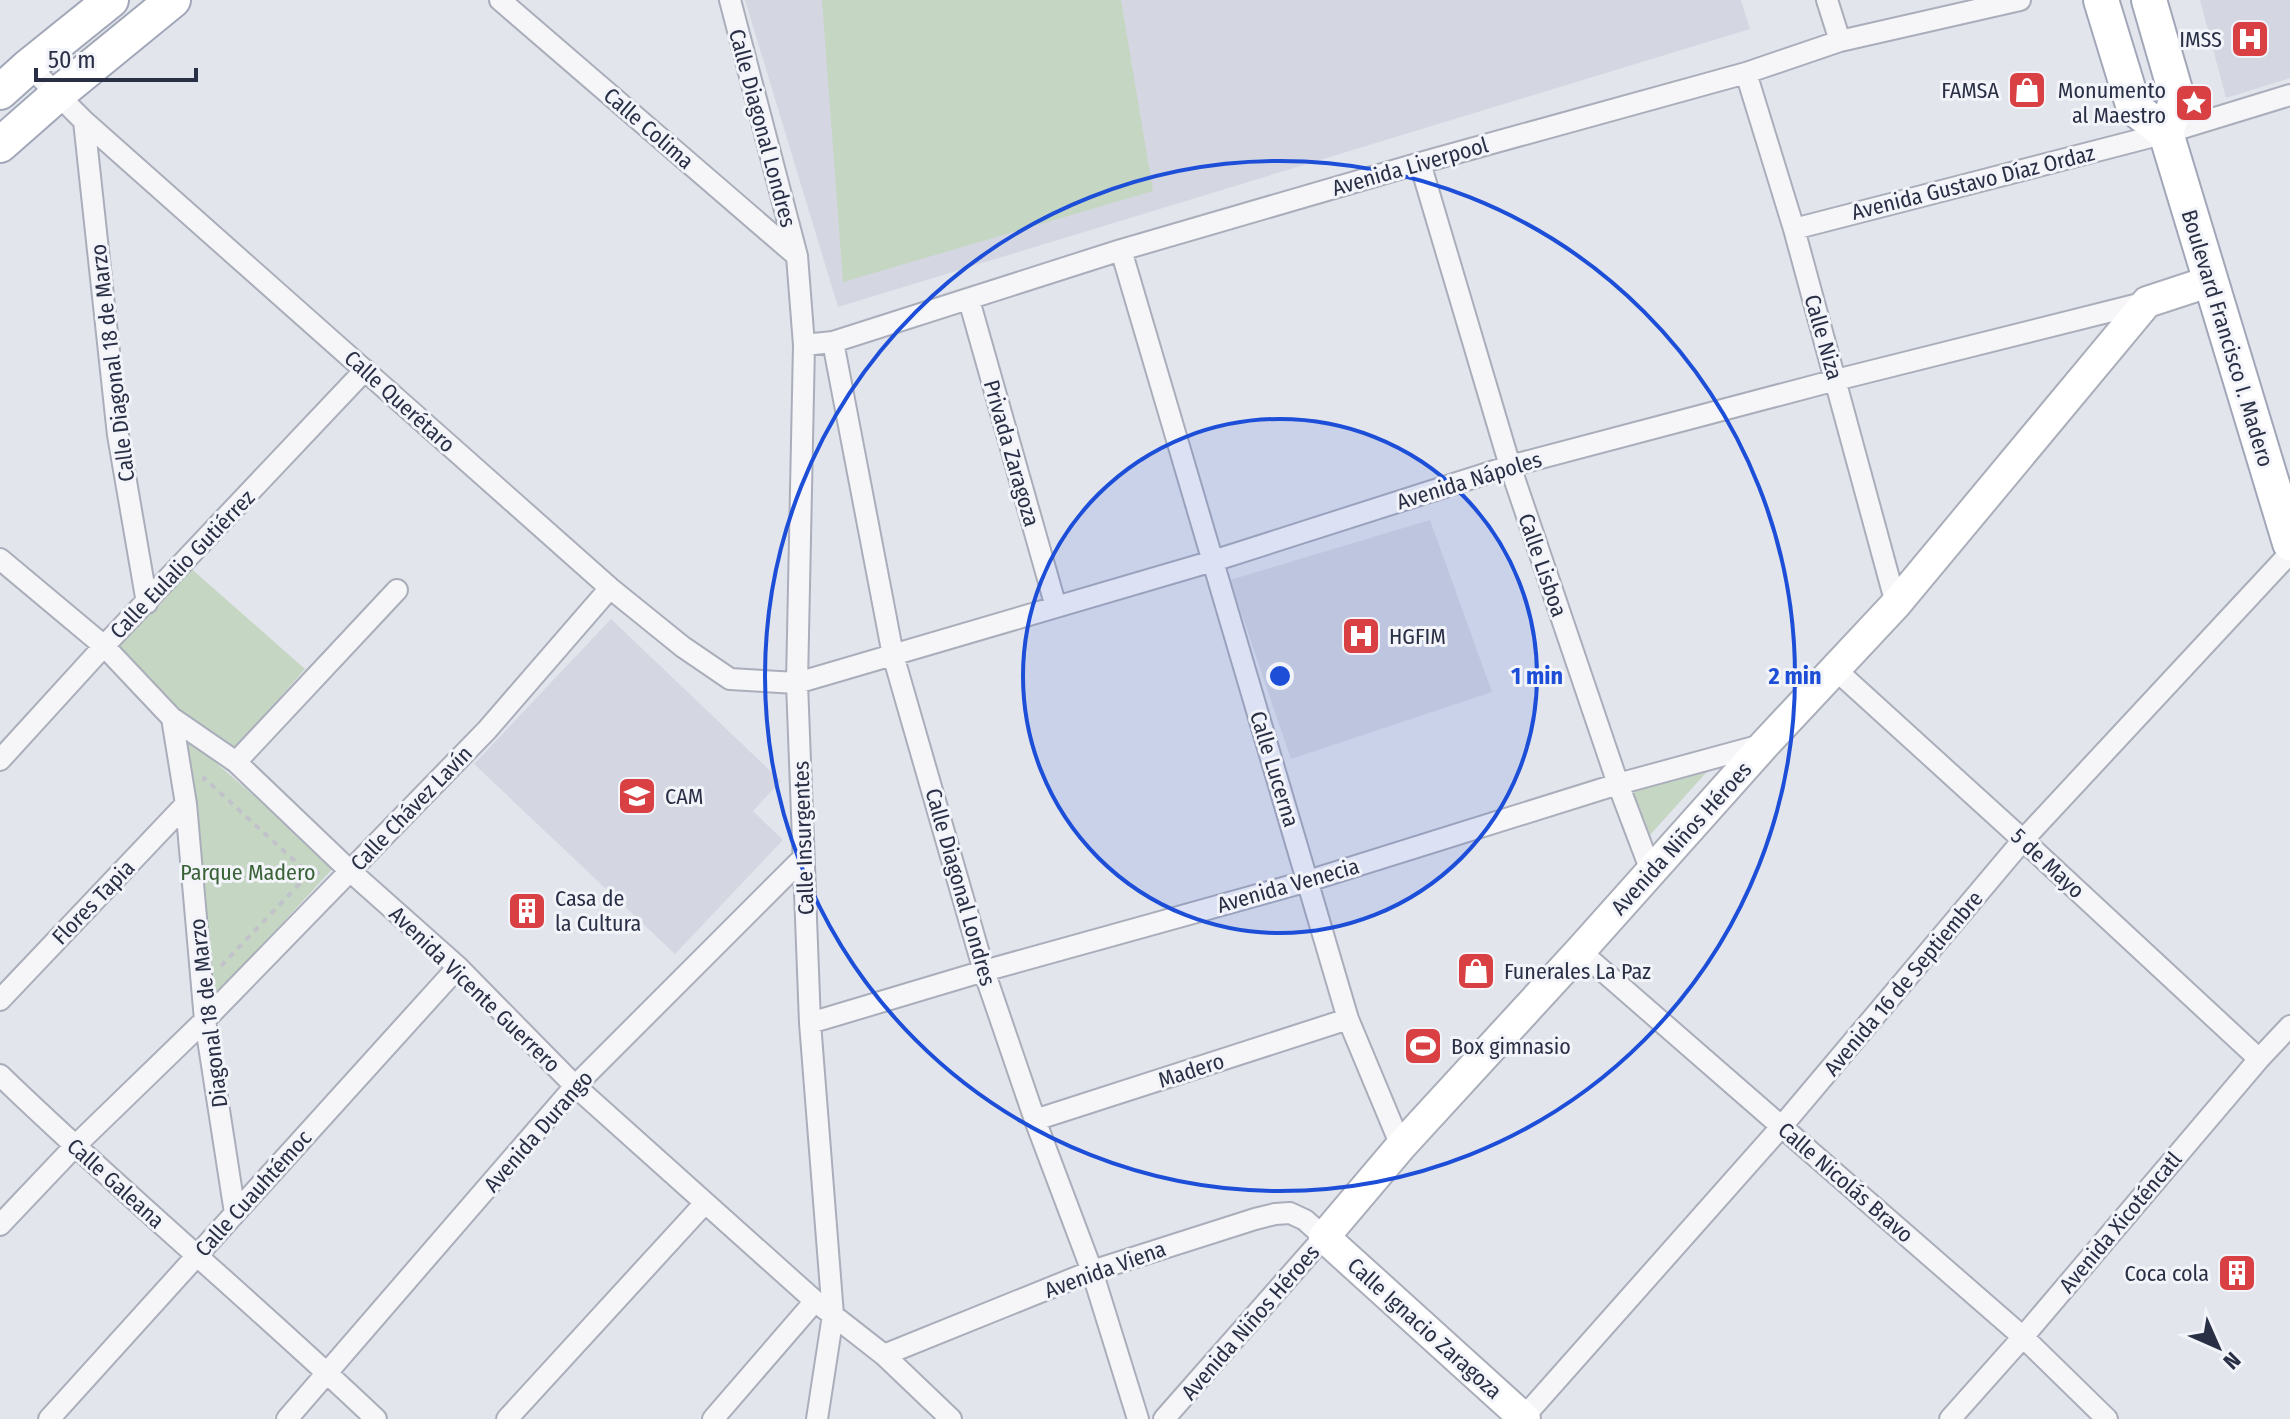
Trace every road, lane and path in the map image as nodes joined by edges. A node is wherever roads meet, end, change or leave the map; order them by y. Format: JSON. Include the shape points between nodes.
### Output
{"nodes":[{"id":1,"x":111,"y":0,"type":"edge"},
{"id":2,"x":173,"y":0,"type":"edge"},
{"id":3,"x":500,"y":0,"type":"edge"},
{"id":4,"x":730,"y":0,"type":"edge"},
{"id":5,"x":1827,"y":0,"type":"edge"},
{"id":6,"x":2020,"y":0,"type":"edge"},
{"id":7,"x":2101,"y":0,"type":"edge"},
{"id":8,"x":2149,"y":0,"type":"edge"},
{"id":9,"x":1840,"y":41,"type":"junction"},
{"id":10,"x":29,"y":66,"type":"junction"},
{"id":11,"x":1746,"y":73,"type":"junction"},
{"id":12,"x":0,"y":92,"type":"edge"},
{"id":13,"x":58,"y":94,"type":"junction"},
{"id":14,"x":2290,"y":95,"type":"edge"},
{"id":15,"x":84,"y":121,"type":"junction"},
{"id":16,"x":2166,"y":133,"type":"junction"},
{"id":17,"x":0,"y":145,"type":"edge"},
{"id":18,"x":1420,"y":163,"type":"junction"},
{"id":19,"x":1794,"y":229,"type":"junction"},
{"id":20,"x":1121,"y":250,"type":"junction"},
{"id":21,"x":797,"y":256,"type":"junction"},
{"id":22,"x":2211,"y":281,"type":"junction"},
{"id":23,"x":969,"y":300,"type":"junction"},
{"id":24,"x":2147,"y":302,"type":"junction"},
{"id":25,"x":833,"y":342,"type":"junction"},
{"id":26,"x":804,"y":345,"type":"junction"},
{"id":27,"x":365,"y":370,"type":"junction"},
{"id":28,"x":1836,"y":380,"type":"junction"},
{"id":29,"x":1510,"y":466,"type":"junction"},
{"id":30,"x":2283,"y":498,"type":"edge"},
{"id":31,"x":2290,"y":543,"type":"edge"},
{"id":32,"x":2290,"y":553,"type":"edge"},
{"id":33,"x":0,"y":559,"type":"edge"},
{"id":34,"x":1213,"y":561,"type":"junction"},
{"id":35,"x":610,"y":588,"type":"junction"},
{"id":36,"x":397,"y":590,"type":"dead end"},
{"id":37,"x":147,"y":603,"type":"junction"},
{"id":38,"x":1896,"y":604,"type":"junction"},
{"id":39,"x":1056,"y":607,"type":"junction"},
{"id":40,"x":104,"y":646,"type":"junction"},
{"id":41,"x":893,"y":655,"type":"junction"},
{"id":42,"x":1836,"y":670,"type":"junction"},
{"id":43,"x":797,"y":683,"type":"junction"},
{"id":44,"x":172,"y":718,"type":"junction"},
{"id":45,"x":1765,"y":744,"type":"junction"},
{"id":46,"x":0,"y":760,"type":"edge"},
{"id":47,"x":236,"y":762,"type":"junction"},
{"id":48,"x":1618,"y":784,"type":"junction"},
{"id":49,"x":195,"y":799,"type":"junction"},
{"id":50,"x":2023,"y":840,"type":"junction"},
{"id":51,"x":803,"y":858,"type":"junction"},
{"id":52,"x":350,"y":871,"type":"junction"},
{"id":53,"x":1651,"y":871,"type":"junction"},
{"id":54,"x":1308,"y":881,"type":"junction"},
{"id":55,"x":1580,"y":951,"type":"junction"},
{"id":56,"x":458,"y":967,"type":"junction"},
{"id":57,"x":217,"y":971,"type":"dead end"},
{"id":58,"x":984,"y":971,"type":"junction"},
{"id":59,"x":0,"y":1000,"type":"edge"},
{"id":60,"x":1348,"y":1019,"type":"junction"},
{"id":61,"x":205,"y":1020,"type":"junction"},
{"id":62,"x":810,"y":1023,"type":"junction"},
{"id":63,"x":2290,"y":1026,"type":"edge"},
{"id":64,"x":2259,"y":1059,"type":"junction"},
{"id":65,"x":0,"y":1075,"type":"edge"},
{"id":66,"x":575,"y":1086,"type":"junction"},
{"id":67,"x":1035,"y":1120,"type":"junction"},
{"id":68,"x":1782,"y":1126,"type":"junction"},
{"id":69,"x":1401,"y":1146,"type":"junction"},
{"id":70,"x":74,"y":1147,"type":"junction"},
{"id":71,"x":705,"y":1203,"type":"junction"},
{"id":72,"x":235,"y":1213,"type":"junction"},
{"id":73,"x":0,"y":1225,"type":"edge"},
{"id":74,"x":1324,"y":1237,"type":"junction"},
{"id":75,"x":197,"y":1255,"type":"junction"},
{"id":76,"x":1092,"y":1271,"type":"junction"},
{"id":77,"x":815,"y":1301,"type":"junction"},
{"id":78,"x":833,"y":1315,"type":"junction"},
{"id":79,"x":2023,"y":1337,"type":"junction"},
{"id":80,"x":884,"y":1355,"type":"junction"},
{"id":81,"x":328,"y":1373,"type":"junction"},
{"id":82,"x":49,"y":1419,"type":"edge"},
{"id":83,"x":287,"y":1419,"type":"edge"},
{"id":84,"x":376,"y":1419,"type":"edge"},
{"id":85,"x":507,"y":1419,"type":"edge"},
{"id":86,"x":713,"y":1419,"type":"edge"},
{"id":87,"x":817,"y":1419,"type":"edge"},
{"id":88,"x":951,"y":1419,"type":"edge"},
{"id":89,"x":1138,"y":1419,"type":"edge"},
{"id":90,"x":1164,"y":1419,"type":"edge"},
{"id":91,"x":1523,"y":1419,"type":"edge"},
{"id":92,"x":1950,"y":1419,"type":"edge"},
{"id":93,"x":2107,"y":1419,"type":"edge"}],
"edges":[{"from":1,"to":10,"type":"main road"},
{"from":2,"to":13,"type":"main road"},
{"from":3,"to":21,"type":"street","name":"Calle Colima"},
{"from":4,"to":21,"type":"street","name":"Calle Diagonal Londres"},
{"from":5,"to":9,"type":"street"},
{"from":6,"to":9,"type":"street","name":"Avenida Liverpool"},
{"from":7,"to":16,"type":"main road","via":[[2134,108]]},
{"from":8,"to":16,"type":"main road","via":[[2177,97]]},
{"from":9,"to":11,"type":"street","name":"Avenida Liverpool"},
{"from":10,"to":12,"type":"main road"},
{"from":10,"to":13,"type":"street","name":"Calle Querétaro"},
{"from":11,"to":18,"type":"street","name":"Avenida Liverpool"},
{"from":11,"to":19,"type":"street","name":"Calle Niza"},
{"from":13,"to":15,"type":"street","name":"Calle Querétaro"},
{"from":13,"to":17,"type":"main road"},
{"from":14,"to":16,"type":"street","name":"Avenida Gustavo Díaz Ordaz"},
{"from":15,"to":27,"type":"street","name":"Calle Querétaro"},
{"from":15,"to":37,"type":"street","name":"Calle Diagonal 18 de Marzo","via":[[118,435]]},
{"from":16,"to":19,"type":"street","name":"Avenida Gustavo Díaz Ordaz"},
{"from":16,"to":22,"type":"main road","name":"Boulevard Francisco I. Madero"},
{"from":18,"to":20,"type":"street","name":"Avenida Liverpool"},
{"from":18,"to":29,"type":"street","name":"Calle Lisboa"},
{"from":19,"to":28,"type":"street","name":"Calle Niza"},
{"from":20,"to":23,"type":"street","name":"Avenida Liverpool"},
{"from":20,"to":34,"type":"street","name":"Calle Lucerna"},
{"from":21,"to":26,"type":"street","name":"Calle Insurgentes"},
{"from":22,"to":24,"type":"street"},
{"from":22,"to":30,"type":"main road","name":"Boulevard Francisco I. Madero"},
{"from":23,"to":25,"type":"street","name":"Avenida Liverpool"},
{"from":23,"to":39,"type":"street","name":"Privada Zaragoza"},
{"from":24,"to":28,"type":"street","name":"Avenida Nápoles"},
{"from":24,"to":38,"type":"street","name":"Avenida Niños Héroes"},
{"from":25,"to":26,"type":"street","name":"Avenida Liverpool"},
{"from":25,"to":41,"type":"street","name":"Calle Diagonal Londres"},
{"from":26,"to":43,"type":"street","name":"Calle Insurgentes"},
{"from":27,"to":35,"type":"street","name":"Calle Querétaro"},
{"from":27,"to":37,"type":"street","name":"Calle Eulalio Gutiérrez"},
{"from":28,"to":29,"type":"street","name":"Avenida Nápoles"},
{"from":28,"to":38,"type":"street","name":"Calle Niza"},
{"from":29,"to":34,"type":"street","name":"Avenida Nápoles"},
{"from":29,"to":48,"type":"street","name":"Calle Lisboa"},
{"from":30,"to":31,"type":"main road","name":"Boulevard Francisco I. Madero"},
{"from":32,"to":50,"type":"street","name":"Avenida 16 de Septiembre"},
{"from":33,"to":40,"type":"street","name":"Avenida Vicente Guerrero"},
{"from":34,"to":39,"type":"street","name":"Avenida Nápoles"},
{"from":34,"to":54,"type":"street","name":"Calle Lucerna"},
{"from":35,"to":43,"type":"street","name":"Calle Querétaro","via":[[730,679]]},
{"from":35,"to":52,"type":"street","name":"Calle Chávez Lavín","via":[[487,730]]},
{"from":36,"to":47,"type":"street"},
{"from":37,"to":40,"type":"street","name":"Calle Eulalio Gutiérrez"},
{"from":38,"to":42,"type":"street","name":"Avenida Niños Héroes"},
{"from":39,"to":41,"type":"street","name":"Avenida Nápoles"},
{"from":40,"to":44,"type":"street","name":"Avenida Vicente Guerrero"},
{"from":40,"to":46,"type":"street","name":"Calle Eulalio Gutiérrez"},
{"from":41,"to":43,"type":"street","name":"Avenida Nápoles"},
{"from":41,"to":58,"type":"street","name":"Calle Diagonal Londres"},
{"from":42,"to":45,"type":"street","name":"Avenida Niños Héroes"},
{"from":42,"to":50,"type":"street","name":"5 de Mayo"},
{"from":43,"to":51,"type":"street","name":"Calle Insurgentes"},
{"from":44,"to":47,"type":"street","name":"Avenida Vicente Guerrero"},
{"from":44,"to":49,"type":"street","name":"Diagonal 18 de Marzo"},
{"from":45,"to":48,"type":"street","name":"Avenida Venecia"},
{"from":45,"to":53,"type":"street","name":"Avenida Niños Héroes"},
{"from":47,"to":52,"type":"street","name":"Avenida Vicente Guerrero"},
{"from":48,"to":53,"type":"street","name":"Calle Lisboa"},
{"from":48,"to":54,"type":"street","name":"Avenida Venecia"},
{"from":49,"to":57,"type":"path","via":[[204,778],[309,874]]},
{"from":49,"to":59,"type":"street","name":"Flores Tapia"},
{"from":49,"to":61,"type":"street","name":"Diagonal 18 de Marzo"},
{"from":50,"to":64,"type":"street","name":"5 de Mayo"},
{"from":50,"to":68,"type":"street","name":"Avenida 16 de Septiembre"},
{"from":51,"to":62,"type":"street","name":"Calle Insurgentes"},
{"from":51,"to":66,"type":"street","name":"Avenida Durango"},
{"from":52,"to":56,"type":"street","name":"Avenida Vicente Guerrero"},
{"from":52,"to":61,"type":"street","name":"Calle Chávez Lavín"},
{"from":53,"to":55,"type":"street","name":"Avenida Niños Héroes"},
{"from":54,"to":58,"type":"street","name":"Avenida Venecia"},
{"from":54,"to":60,"type":"street","name":"Calle Lucerna"},
{"from":55,"to":68,"type":"street","name":"Calle Nicolás Bravo"},
{"from":55,"to":69,"type":"street","name":"Avenida Niños Héroes"},
{"from":56,"to":66,"type":"street","name":"Avenida Vicente Guerrero"},
{"from":56,"to":72,"type":"street","name":"Calle Cuauhtémoc"},
{"from":58,"to":62,"type":"street","name":"Avenida Venecia"},
{"from":58,"to":67,"type":"street","name":"Calle Diagonal Londres"},
{"from":60,"to":67,"type":"street","name":"Madero"},
{"from":60,"to":69,"type":"street","name":"Calle Lucerna"},
{"from":61,"to":70,"type":"street","name":"Calle Chávez Lavín"},
{"from":61,"to":72,"type":"street","name":"Diagonal 18 de Marzo"},
{"from":62,"to":78,"type":"street","name":"Calle Insurgentes"},
{"from":63,"to":64,"type":"street","name":"Avenida Xicoténcatl"},
{"from":64,"to":79,"type":"street","name":"Avenida Xicoténcatl"},
{"from":65,"to":70,"type":"street","name":"Calle Galeana"},
{"from":66,"to":71,"type":"street","name":"Avenida Vicente Guerrero"},
{"from":66,"to":81,"type":"street","name":"Avenida Durango"},
{"from":67,"to":76,"type":"street","name":"Calle Diagonal Londres"},
{"from":68,"to":79,"type":"street","name":"Calle Nicolás Bravo"},
{"from":68,"to":91,"type":"street","name":"Avenida 16 de Septiembre"},
{"from":69,"to":74,"type":"street","name":"Avenida Niños Héroes"},
{"from":70,"to":73,"type":"street","name":"Calle Chávez Lavín"},
{"from":70,"to":75,"type":"street","name":"Calle Galeana"},
{"from":71,"to":77,"type":"street","name":"Avenida Vicente Guerrero"},
{"from":71,"to":85,"type":"street"},
{"from":72,"to":75,"type":"street","name":"Calle Cuauhtémoc"},
{"from":74,"to":76,"type":"street","name":"Avenida Viena","via":[[1305,1220],[1275,1214]]},
{"from":74,"to":90,"type":"street","name":"Avenida Niños Héroes"},
{"from":74,"to":91,"type":"street","name":"Calle Ignacio Zaragoza"},
{"from":75,"to":81,"type":"street","name":"Calle Galeana"},
{"from":75,"to":82,"type":"street","name":"Calle Cuauhtémoc"},
{"from":76,"to":80,"type":"street","name":"Avenida Viena"},
{"from":76,"to":89,"type":"street","name":"Calle Diagonal Londres"},
{"from":77,"to":78,"type":"street","name":"Avenida Vicente Guerrero"},
{"from":77,"to":86,"type":"street"},
{"from":78,"to":80,"type":"street","name":"Avenida Vicente Guerrero"},
{"from":78,"to":87,"type":"street","name":"Calle Insurgentes"},
{"from":79,"to":92,"type":"street","name":"Avenida Xicoténcatl"},
{"from":79,"to":93,"type":"street","name":"Calle Nicolás Bravo"},
{"from":80,"to":88,"type":"street","name":"Avenida Vicente Guerrero"},
{"from":81,"to":83,"type":"street","name":"Avenida Durango"},
{"from":81,"to":84,"type":"street","name":"Calle Galeana"}]}
